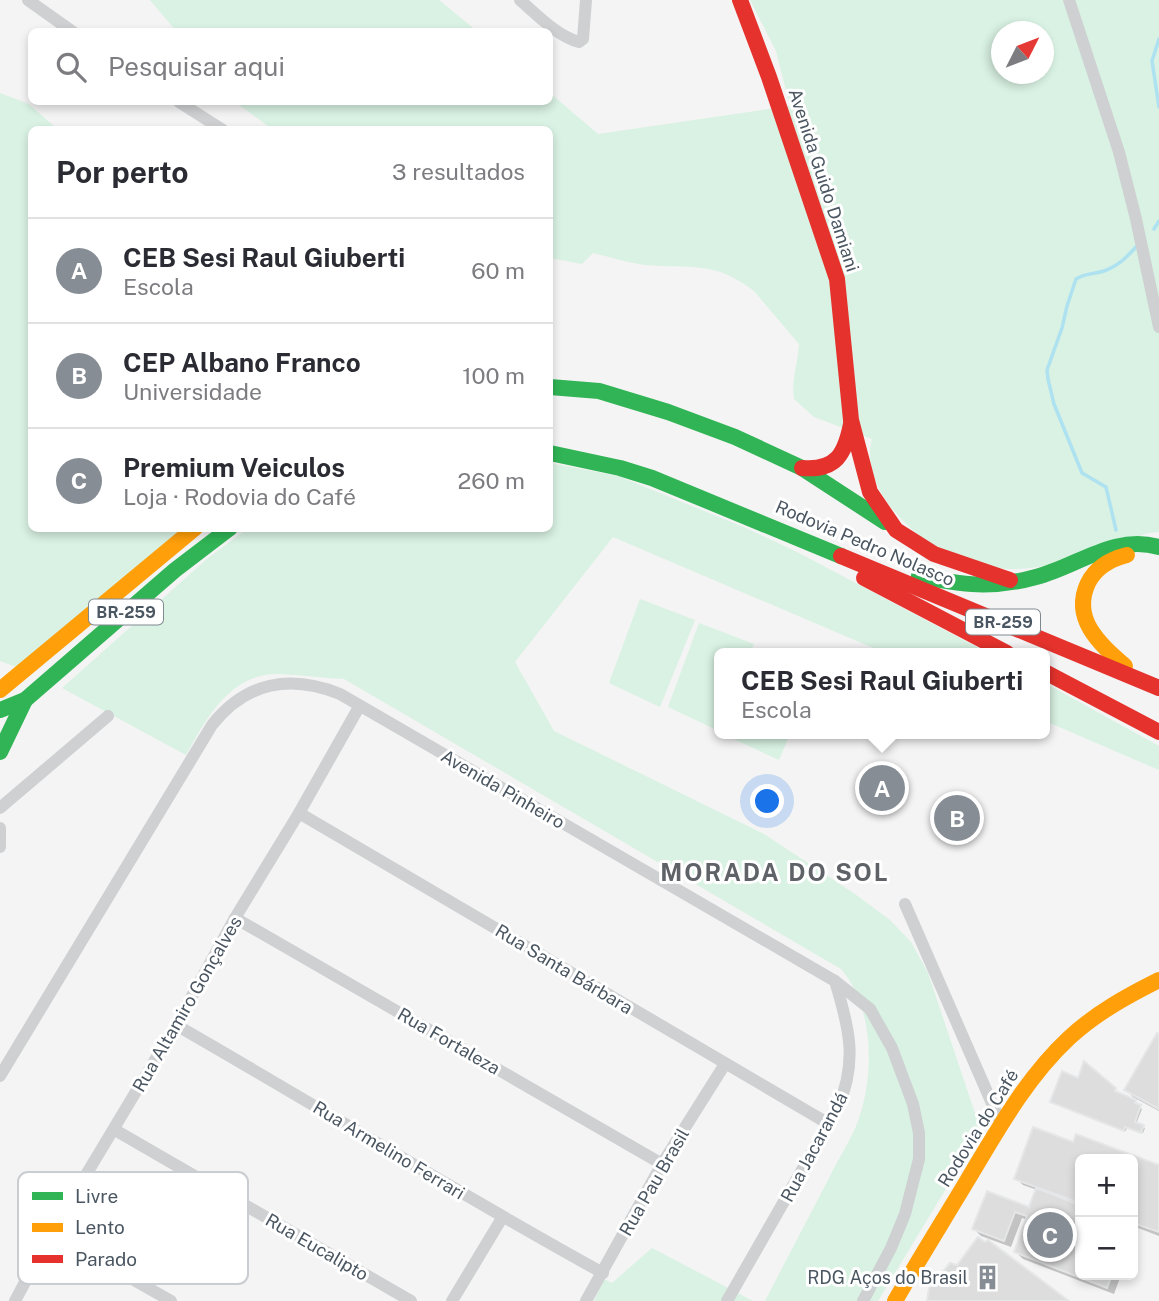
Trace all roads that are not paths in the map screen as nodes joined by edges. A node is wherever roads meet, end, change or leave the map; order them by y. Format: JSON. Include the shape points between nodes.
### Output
{"nodes":[{"id":1,"x":27,"y":0,"type":"edge"},
{"id":2,"x":520,"y":0,"type":"edge"},
{"id":3,"x":586,"y":0,"type":"edge"},
{"id":4,"x":740,"y":0,"type":"edge"},
{"id":5,"x":1069,"y":0,"type":"edge"},
{"id":6,"x":67,"y":28,"type":"edge"},
{"id":7,"x":184,"y":105,"type":"edge"},
{"id":8,"x":217,"y":126,"type":"edge"},
{"id":9,"x":1159,"y":327,"type":"edge"},
{"id":10,"x":553,"y":387,"type":"edge"},
{"id":11,"x":851,"y":420,"type":"junction"},
{"id":12,"x":553,"y":454,"type":"edge"},
{"id":13,"x":802,"y":468,"type":"junction"},
{"id":14,"x":731,"y":509,"type":"junction"},
{"id":15,"x":896,"y":530,"type":"junction"},
{"id":16,"x":190,"y":532,"type":"edge"},
{"id":17,"x":225,"y":532,"type":"edge"},
{"id":18,"x":1159,"y":547,"type":"edge"},
{"id":19,"x":1159,"y":557,"type":"edge"},
{"id":20,"x":865,"y":564,"type":"junction"},
{"id":21,"x":1014,"y":581,"type":"junction"},
{"id":22,"x":997,"y":648,"type":"edge"},
{"id":23,"x":1050,"y":675,"type":"edge"},
{"id":24,"x":1141,"y":680,"type":"junction"},
{"id":25,"x":1159,"y":688,"type":"edge"},
{"id":26,"x":0,"y":690,"type":"edge"},
{"id":27,"x":25,"y":700,"type":"junction"},
{"id":28,"x":359,"y":707,"type":"junction"},
{"id":29,"x":0,"y":710,"type":"edge"},
{"id":30,"x":107,"y":716,"type":"dead end"},
{"id":31,"x":1159,"y":732,"type":"edge"},
{"id":32,"x":0,"y":752,"type":"edge"},
{"id":33,"x":0,"y":808,"type":"edge"},
{"id":34,"x":299,"y":813,"type":"junction"},
{"id":35,"x":0,"y":828,"type":"edge"},
{"id":36,"x":0,"y":847,"type":"edge"},
{"id":37,"x":905,"y":904,"type":"dead end"},
{"id":38,"x":235,"y":918,"type":"junction"},
{"id":39,"x":1159,"y":980,"type":"edge"},
{"id":40,"x":835,"y":981,"type":"junction"},
{"id":41,"x":176,"y":1025,"type":"junction"},
{"id":42,"x":725,"y":1065,"type":"junction"},
{"id":43,"x":0,"y":1076,"type":"edge"},
{"id":44,"x":829,"y":1124,"type":"junction"},
{"id":45,"x":1001,"y":1124,"type":"junction"},
{"id":46,"x":115,"y":1130,"type":"junction"},
{"id":47,"x":662,"y":1164,"type":"junction"},
{"id":48,"x":89,"y":1172,"type":"edge"},
{"id":49,"x":188,"y":1172,"type":"edge"},
{"id":50,"x":248,"y":1207,"type":"edge"},
{"id":51,"x":502,"y":1218,"type":"junction"},
{"id":52,"x":603,"y":1273,"type":"junction"},
{"id":53,"x":24,"y":1284,"type":"edge"},
{"id":54,"x":140,"y":1284,"type":"edge"},
{"id":55,"x":15,"y":1301,"type":"edge"},
{"id":56,"x":170,"y":1301,"type":"edge"},
{"id":57,"x":411,"y":1301,"type":"edge"},
{"id":58,"x":452,"y":1301,"type":"edge"},
{"id":59,"x":586,"y":1301,"type":"edge"},
{"id":60,"x":727,"y":1301,"type":"edge"},
{"id":61,"x":863,"y":1301,"type":"edge"},
{"id":62,"x":895,"y":1301,"type":"edge"}],
"edges":[{"from":1,"to":6,"type":"street"},
{"from":2,"to":3,"type":"street","via":[[579,42]]},
{"from":4,"to":11,"type":"main road","name":"Avenida Guido Damiani","via":[[837,279]]},
{"from":5,"to":9,"type":"street","via":[[1119,152]]},
{"from":7,"to":8,"type":"street"},
{"from":10,"to":13,"type":"main road","via":[[599,391],[668,412]]},
{"from":11,"to":13,"type":"main road","name":"Avenida Guido Damiani","via":[[848,443],[833,463],[823,469]]},
{"from":11,"to":15,"type":"main road","name":"Avenida Guido Damiani","via":[[870,492]]},
{"from":12,"to":14,"type":"main road","name":"Rodovia Pedro Nolasco","number":"BR-259","via":[[631,471]]},
{"from":13,"to":15,"type":"main road"},
{"from":14,"to":20,"type":"main road","name":"Rodovia Pedro Nolasco","number":"BR-259"},
{"from":14,"to":22,"type":"main road"},
{"from":15,"to":21,"type":"main road","name":"Avenida Guido Damiani","via":[[934,554]]},
{"from":16,"to":26,"type":"main road"},
{"from":17,"to":27,"type":"main road","number":"BR-259","via":[[175,569]]},
{"from":18,"to":21,"type":"main road","via":[[1129,543],[1051,573]]},
{"from":19,"to":24,"type":"main road","via":[[1135,553],[1118,557],[1094,573],[1082,591],[1086,621],[1094,636]]},
{"from":20,"to":21,"type":"main road","via":[[973,586]]},
{"from":20,"to":24,"type":"main road","name":"Rodovia Pedro Nolasco","number":"BR-259"},
{"from":23,"to":31,"type":"main road"},
{"from":24,"to":25,"type":"main road","name":"Rodovia Pedro Nolasco","number":"BR-259"},
{"from":27,"to":29,"type":"main road","number":"BR-259"},
{"from":27,"to":32,"type":"main road","number":"BR-259"},
{"from":28,"to":34,"type":"street","name":"Rua Altamiro Gonçalves"},
{"from":28,"to":40,"type":"street","name":"Avenida Pinheiro"},
{"from":28,"to":43,"type":"street","name":"Avenida Pinheiro","via":[[318,686],[281,684],[250,692],[219,716]]},
{"from":30,"to":33,"type":"street"},
{"from":34,"to":38,"type":"street","name":"Rua Altamiro Gonçalves"},
{"from":34,"to":42,"type":"street","name":"Rua Santa Bárbara"},
{"from":35,"to":36,"type":"street"},
{"from":37,"to":45,"type":"street"},
{"from":38,"to":41,"type":"street","name":"Rua Altamiro Gonçalves"},
{"from":38,"to":47,"type":"street","name":"Rua Fortaleza"},
{"from":39,"to":45,"type":"main road","name":"Rodovia do Café","via":[[1113,1003],[1076,1031],[1035,1073]]},
{"from":40,"to":44,"type":"street","name":"Rua Jacarandá","via":[[848,1021],[851,1063],[845,1093]]},
{"from":40,"to":61,"type":"street","name":"Avenida Pinheiro","via":[[870,1009],[886,1035],[914,1104],[919,1133],[919,1159],[905,1214]]},
{"from":41,"to":46,"type":"street","name":"Rua Altamiro Gonçalves"},
{"from":41,"to":51,"type":"street","name":"Rua Armelino Ferrari"},
{"from":42,"to":44,"type":"street","name":"Rua Santa Bárbara"},
{"from":42,"to":47,"type":"street","name":"Rua Pau Brasil"},
{"from":44,"to":60,"type":"street","name":"Rua Jacarandá"},
{"from":45,"to":62,"type":"main road","name":"Rodovia do Café"},
{"from":46,"to":48,"type":"street","name":"Rua Altamiro Gonçalves"},
{"from":46,"to":49,"type":"street","name":"Rua Eucalipto"},
{"from":47,"to":52,"type":"street","name":"Rua Pau Brasil"},
{"from":50,"to":57,"type":"street","name":"Rua Eucalipto"},
{"from":51,"to":52,"type":"street","name":"Rua Armelino Ferrari"},
{"from":51,"to":58,"type":"street"},
{"from":52,"to":59,"type":"street","name":"Rua Pau Brasil"},
{"from":53,"to":55,"type":"street","name":"Rua Altamiro Gonçalves"},
{"from":54,"to":56,"type":"street"}]}
